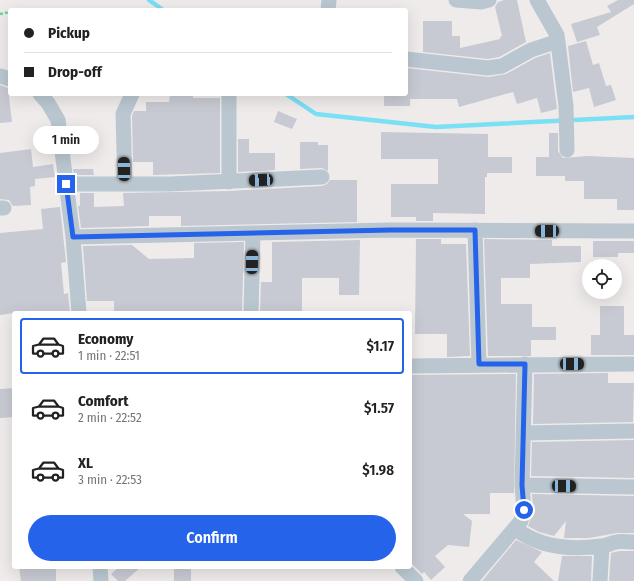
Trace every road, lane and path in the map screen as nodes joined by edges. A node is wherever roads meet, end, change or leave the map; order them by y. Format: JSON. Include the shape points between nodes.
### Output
{"nodes":[{"id":1,"x":456,"y":0,"type":"edge"},
{"id":2,"x":489,"y":0,"type":"edge"},
{"id":3,"x":537,"y":0,"type":"edge"},
{"id":4,"x":558,"y":41,"type":"junction"},
{"id":5,"x":408,"y":60,"type":"edge"},
{"id":6,"x":42,"y":96,"type":"edge"},
{"id":7,"x":131,"y":96,"type":"edge"},
{"id":8,"x":228,"y":96,"type":"edge"},
{"id":9,"x":567,"y":144,"type":"dead end"},
{"id":10,"x":322,"y":177,"type":"dead end"},
{"id":11,"x":229,"y":182,"type":"junction"},
{"id":12,"x":66,"y":184,"type":"junction"},
{"id":13,"x":125,"y":184,"type":"junction"},
{"id":14,"x":475,"y":230,"type":"junction"},
{"id":15,"x":634,"y":231,"type":"edge"},
{"id":16,"x":253,"y":233,"type":"junction"},
{"id":17,"x":73,"y":237,"type":"junction"},
{"id":18,"x":79,"y":311,"type":"edge"},
{"id":19,"x":251,"y":311,"type":"edge"},
{"id":20,"x":479,"y":364,"type":"junction"},
{"id":21,"x":525,"y":364,"type":"junction"},
{"id":22,"x":634,"y":364,"type":"edge"},
{"id":23,"x":412,"y":366,"type":"edge"},
{"id":24,"x":634,"y":431,"type":"edge"},
{"id":25,"x":523,"y":433,"type":"junction"},
{"id":26,"x":522,"y":485,"type":"junction"},
{"id":27,"x":634,"y":487,"type":"edge"},
{"id":28,"x":516,"y":529,"type":"junction"},
{"id":29,"x":634,"y":542,"type":"edge"},
{"id":30,"x":602,"y":546,"type":"junction"},
{"id":31,"x":100,"y":569,"type":"edge"},
{"id":32,"x":404,"y":569,"type":"edge"},
{"id":33,"x":101,"y":581,"type":"edge"},
{"id":34,"x":416,"y":581,"type":"edge"},
{"id":35,"x":470,"y":581,"type":"edge"},
{"id":36,"x":600,"y":581,"type":"edge"}],
"edges":[{"from":1,"to":2,"type":"street"},
{"from":3,"to":4,"type":"street"},
{"from":4,"to":5,"type":"street","via":[[531,50],[502,66],[488,68]]},
{"from":4,"to":9,"type":"street","via":[[566,106]]},
{"from":6,"to":12,"type":"street","via":[[58,120]]},
{"from":7,"to":13,"type":"street","via":[[123,114]]},
{"from":8,"to":11,"type":"street"},
{"from":10,"to":11,"type":"street"},
{"from":11,"to":13,"type":"street"},
{"from":12,"to":13,"type":"street"},
{"from":12,"to":17,"type":"street"},
{"from":14,"to":15,"type":"street"},
{"from":14,"to":16,"type":"street"},
{"from":14,"to":20,"type":"street"},
{"from":16,"to":17,"type":"street"},
{"from":16,"to":19,"type":"street"},
{"from":17,"to":18,"type":"street"},
{"from":20,"to":21,"type":"street"},
{"from":20,"to":23,"type":"street"},
{"from":21,"to":22,"type":"street"},
{"from":21,"to":25,"type":"street"},
{"from":24,"to":25,"type":"street"},
{"from":25,"to":26,"type":"street"},
{"from":26,"to":27,"type":"street"},
{"from":26,"to":28,"type":"street","via":[[524,510]]},
{"from":28,"to":30,"type":"street","via":[[527,538],[565,548]]},
{"from":28,"to":35,"type":"street"},
{"from":29,"to":30,"type":"street","via":[[617,542]]},
{"from":30,"to":36,"type":"street"},
{"from":31,"to":33,"type":"street"},
{"from":32,"to":34,"type":"street"}]}
